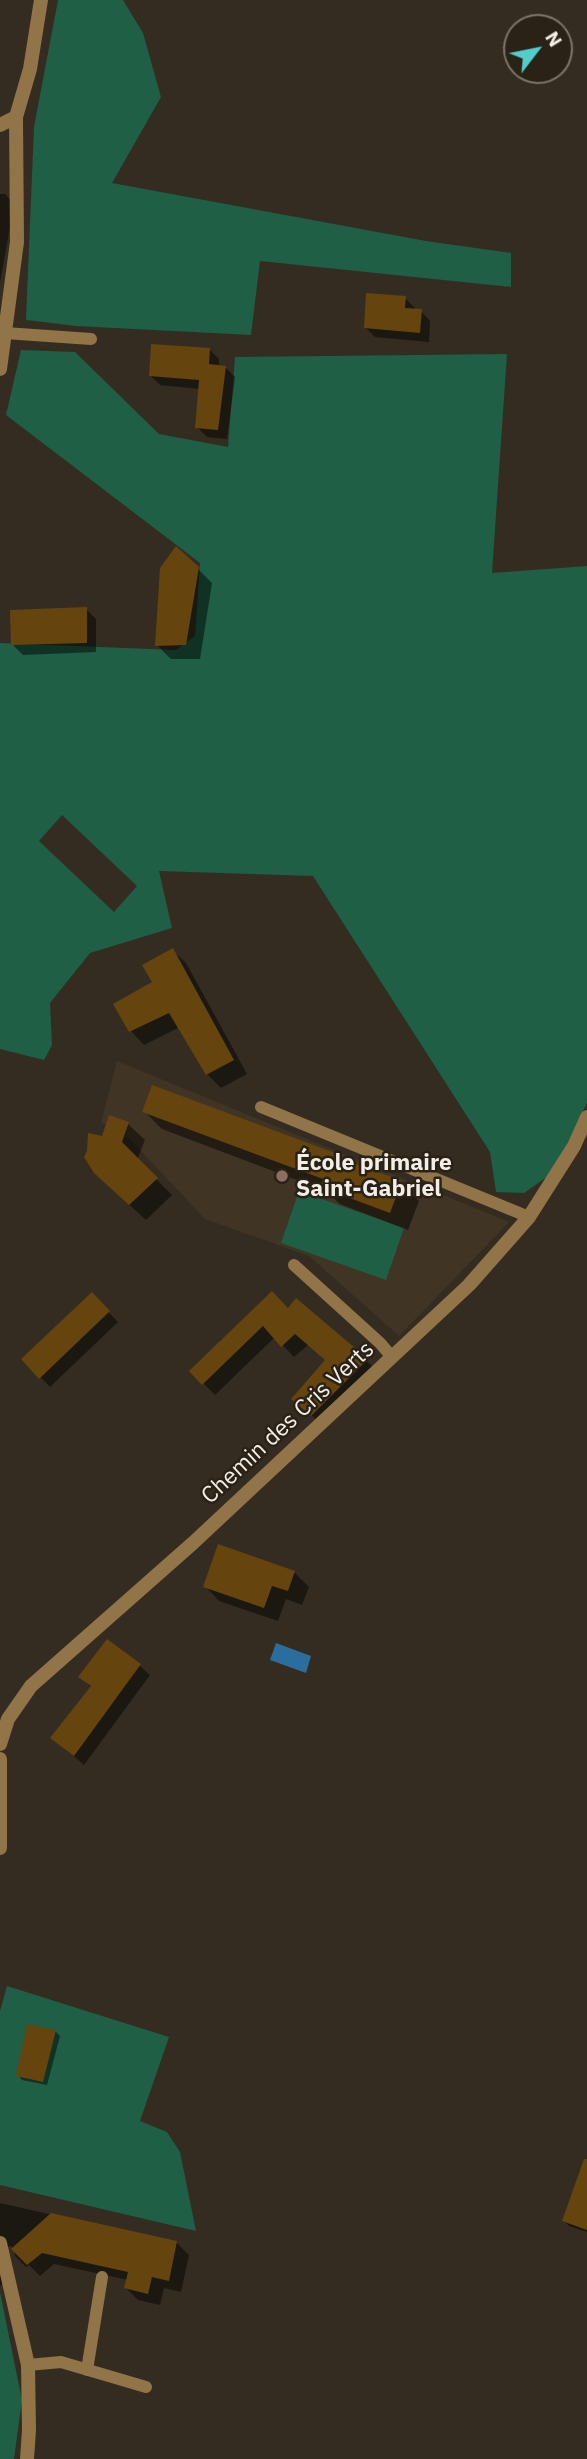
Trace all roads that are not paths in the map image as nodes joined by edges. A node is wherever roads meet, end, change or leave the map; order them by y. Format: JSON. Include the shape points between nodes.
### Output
{"nodes":[{"id":1,"x":41,"y":0,"type":"edge"},
{"id":2,"x":16,"y":117,"type":"junction"},
{"id":3,"x":0,"y":125,"type":"edge"},
{"id":4,"x":5,"y":333,"type":"junction"},
{"id":5,"x":90,"y":339,"type":"dead end"},
{"id":6,"x":0,"y":369,"type":"edge"},
{"id":7,"x":261,"y":1107,"type":"dead end"},
{"id":8,"x":587,"y":1117,"type":"edge"},
{"id":9,"x":529,"y":1217,"type":"junction"},
{"id":10,"x":294,"y":1265,"type":"dead end"},
{"id":11,"x":392,"y":1357,"type":"junction"},
{"id":12,"x":0,"y":1744,"type":"edge"},
{"id":13,"x":0,"y":1759,"type":"edge"},
{"id":14,"x":0,"y":1848,"type":"edge"},
{"id":15,"x":0,"y":2243,"type":"edge"},
{"id":16,"x":102,"y":2277,"type":"dead end"},
{"id":17,"x":28,"y":2365,"type":"junction"},
{"id":18,"x":87,"y":2370,"type":"junction"},
{"id":19,"x":146,"y":2387,"type":"dead end"},
{"id":20,"x":27,"y":2459,"type":"edge"}],
"edges":[{"from":1,"to":2,"type":"street","via":[[30,69]]},
{"from":2,"to":3,"type":"street"},
{"from":2,"to":4,"type":"street","via":[[17,242]]},
{"from":4,"to":5,"type":"lane"},
{"from":4,"to":6,"type":"street"},
{"from":7,"to":9,"type":"lane"},
{"from":8,"to":9,"type":"street","name":"Chemin des Cris Verts"},
{"from":9,"to":11,"type":"street","name":"Chemin des Cris Verts","via":[[469,1285]]},
{"from":10,"to":11,"type":"lane"},
{"from":11,"to":12,"type":"street","name":"Chemin des Cris Verts","via":[[31,1686],[8,1719]]},
{"from":13,"to":14,"type":"street"},
{"from":15,"to":17,"type":"street"},
{"from":16,"to":18,"type":"lane"},
{"from":17,"to":18,"type":"lane","via":[[61,2362]]},
{"from":17,"to":20,"type":"street"},
{"from":18,"to":19,"type":"lane"}]}
